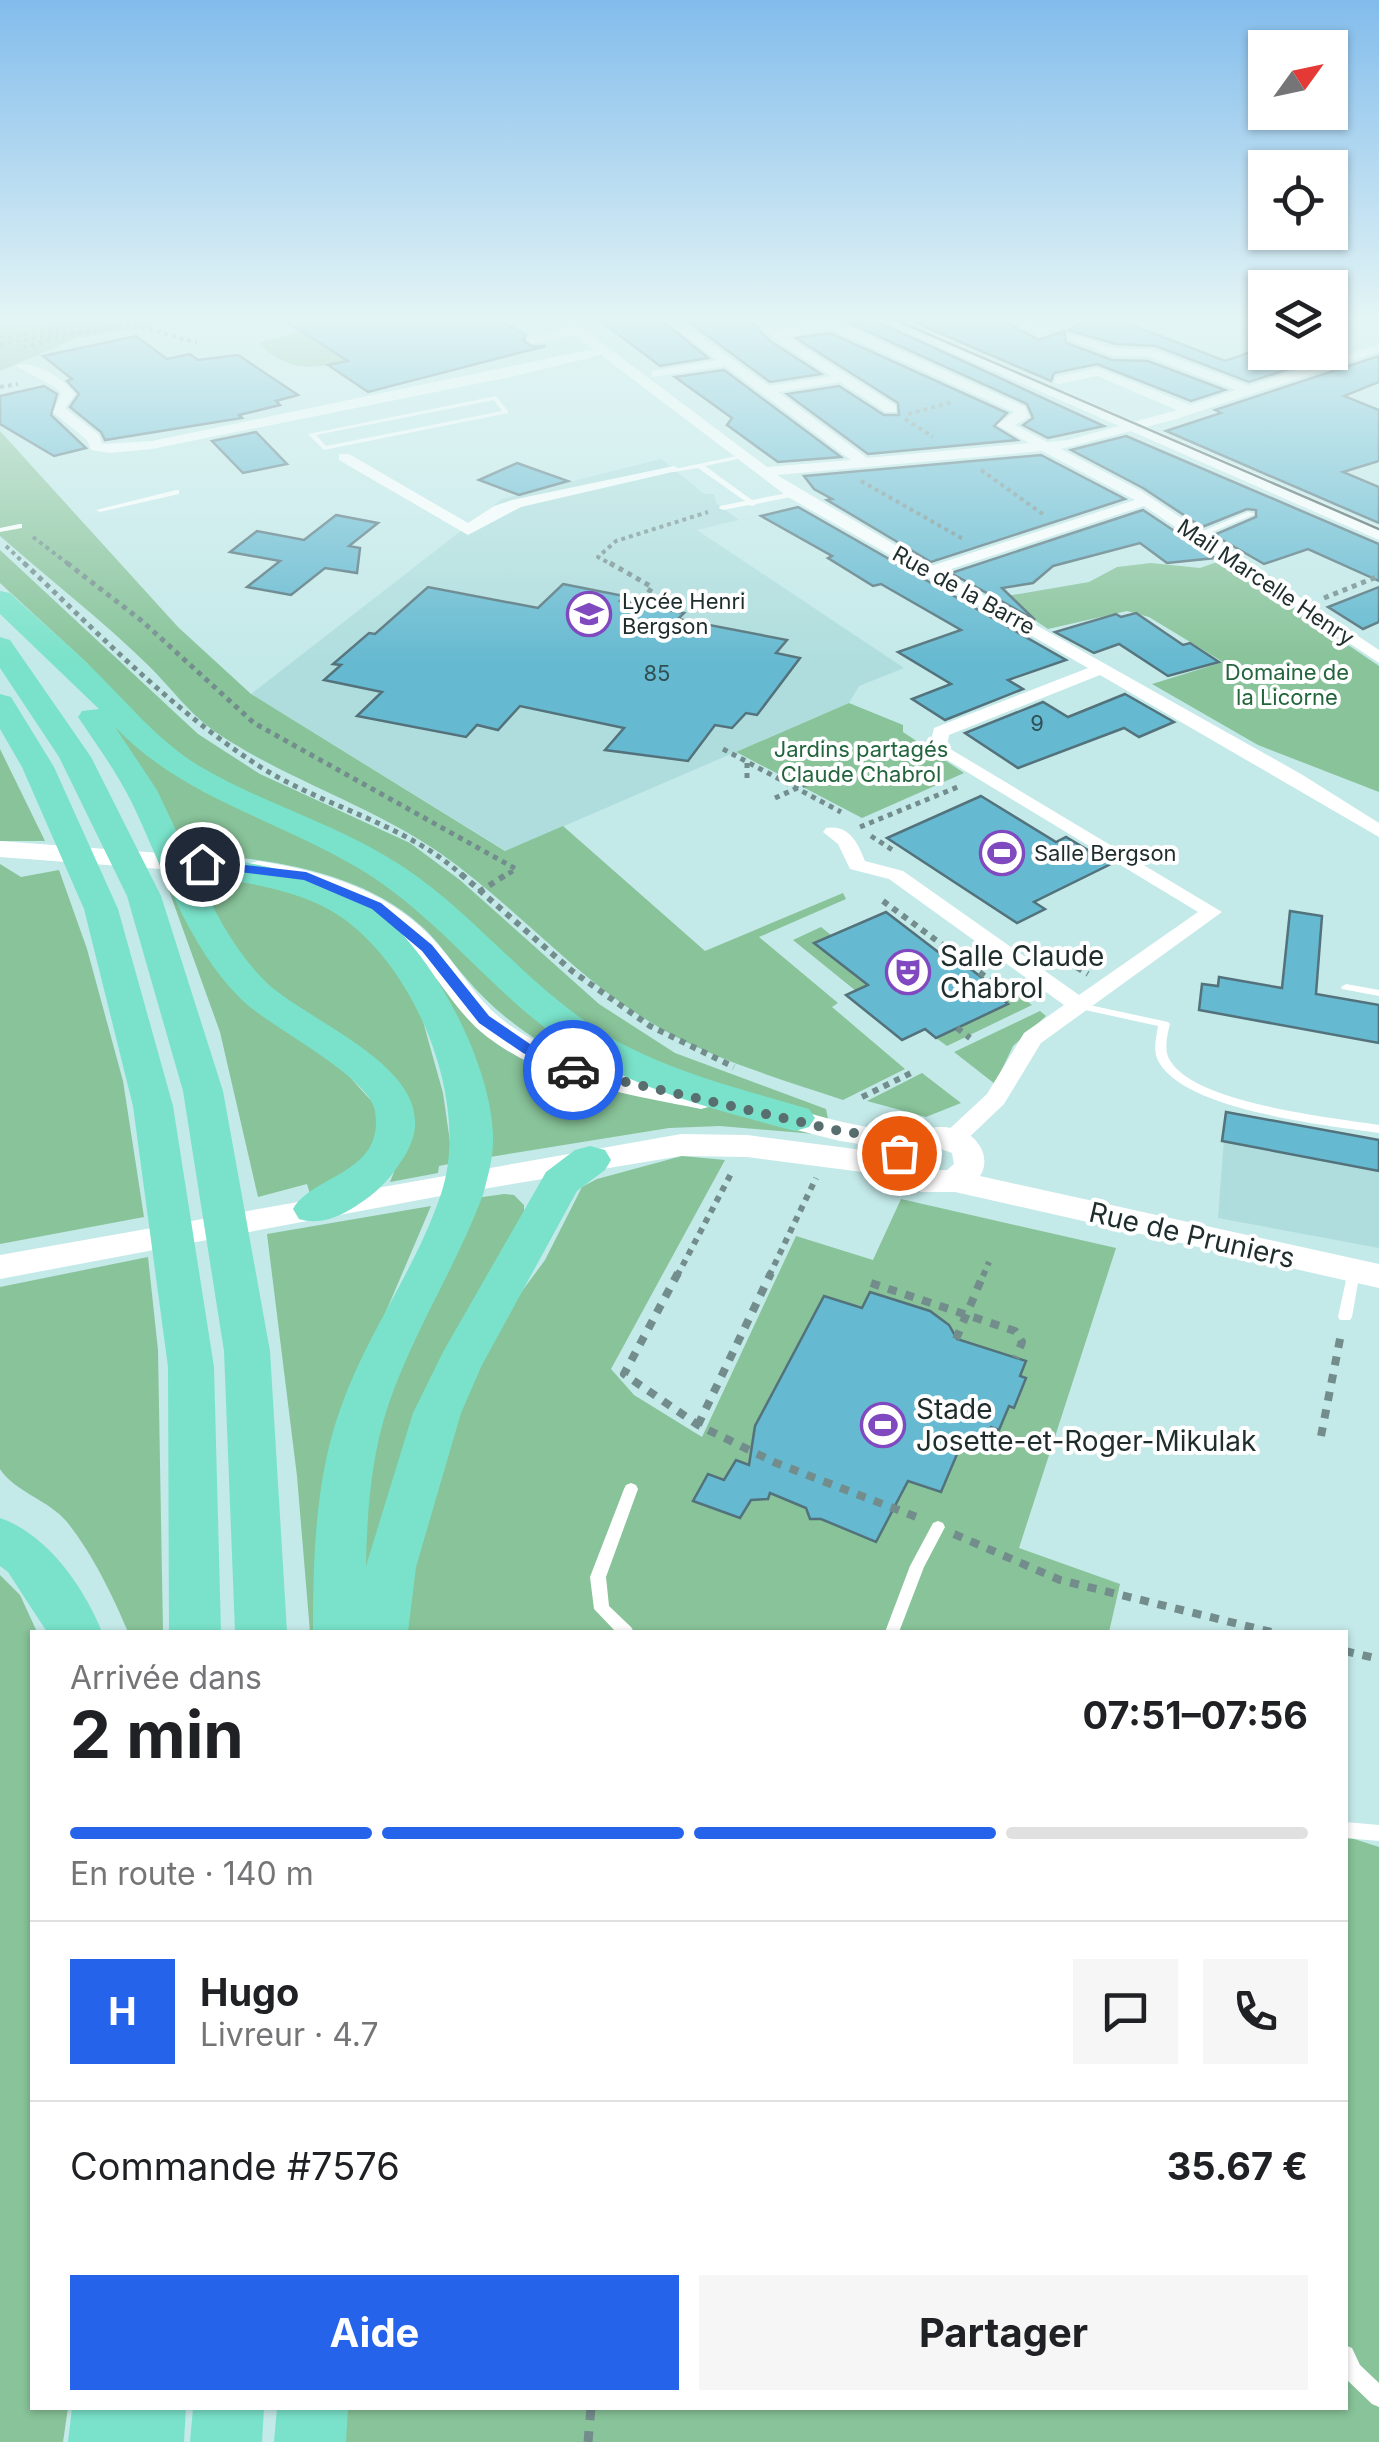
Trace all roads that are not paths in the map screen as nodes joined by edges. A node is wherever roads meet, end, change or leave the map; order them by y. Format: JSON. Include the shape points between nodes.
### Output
{"nodes":[{"id":1,"x":91,"y":436,"type":"edge"},
{"id":2,"x":197,"y":436,"type":"edge"},
{"id":3,"x":312,"y":436,"type":"edge"},
{"id":4,"x":387,"y":436,"type":"edge"},
{"id":5,"x":723,"y":436,"type":"edge"},
{"id":6,"x":822,"y":436,"type":"edge"},
{"id":7,"x":1024,"y":436,"type":"edge"},
{"id":8,"x":1096,"y":436,"type":"edge"},
{"id":9,"x":1148,"y":436,"type":"edge"},
{"id":10,"x":1191,"y":436,"type":"edge"},
{"id":11,"x":324,"y":448,"type":"junction"},
{"id":12,"x":1047,"y":448,"type":"junction"},
{"id":13,"x":741,"y":457,"type":"junction"},
{"id":14,"x":340,"y":458,"type":"joint"},
{"id":15,"x":699,"y":465,"type":"junction"},
{"id":16,"x":860,"y":468,"type":"junction"},
{"id":17,"x":674,"y":470,"type":"joint"},
{"id":18,"x":763,"y":472,"type":"junction"},
{"id":19,"x":176,"y":492,"type":"dead end"},
{"id":20,"x":793,"y":494,"type":"junction"},
{"id":21,"x":1146,"y":501,"type":"junction"},
{"id":22,"x":753,"y":504,"type":"junction"},
{"id":23,"x":723,"y":508,"type":"dead end"},
{"id":24,"x":100,"y":510,"type":"dead end"},
{"id":25,"x":1251,"y":514,"type":"dead end"},
{"id":26,"x":1379,"y":519,"type":"edge"},
{"id":27,"x":19,"y":526,"type":"road end"},
{"id":28,"x":0,"y":530,"type":"edge"},
{"id":29,"x":1379,"y":534,"type":"edge"},
{"id":30,"x":1197,"y":535,"type":"junction"},
{"id":31,"x":930,"y":571,"type":"junction"},
{"id":32,"x":0,"y":599,"type":"edge"},
{"id":33,"x":40,"y":636,"type":"junction"},
{"id":34,"x":0,"y":646,"type":"edge"},
{"id":35,"x":1379,"y":658,"type":"edge"},
{"id":36,"x":1101,"y":669,"type":"junction"},
{"id":37,"x":0,"y":703,"type":"edge"},
{"id":38,"x":1379,"y":831,"type":"edge"},
{"id":39,"x":833,"y":832,"type":"dead end"},
{"id":40,"x":5,"y":850,"type":"edge"},
{"id":41,"x":202,"y":864,"type":"junction"},
{"id":42,"x":1346,"y":987,"type":"dead end"},
{"id":43,"x":1379,"y":993,"type":"edge"},
{"id":44,"x":1080,"y":1006,"type":"junction"},
{"id":45,"x":795,"y":1118,"type":"junction"},
{"id":46,"x":1379,"y":1130,"type":"edge"},
{"id":47,"x":953,"y":1139,"type":"junction"},
{"id":48,"x":904,"y":1154,"type":"junction"},
{"id":49,"x":590,"y":1160,"type":"junction"},
{"id":50,"x":963,"y":1174,"type":"junction"},
{"id":51,"x":314,"y":1209,"type":"junction"},
{"id":52,"x":0,"y":1267,"type":"edge"},
{"id":53,"x":1366,"y":1273,"type":"edge"},
{"id":54,"x":1344,"y":1317,"type":"road end"},
{"id":55,"x":631,"y":1490,"type":"dead end"},
{"id":56,"x":938,"y":1527,"type":"road end"},
{"id":57,"x":0,"y":1538,"type":"edge"},
{"id":58,"x":75,"y":1630,"type":"edge"},
{"id":59,"x":195,"y":1630,"type":"edge"},
{"id":60,"x":261,"y":1630,"type":"edge"},
{"id":61,"x":339,"y":1630,"type":"edge"},
{"id":62,"x":382,"y":1630,"type":"edge"},
{"id":63,"x":624,"y":1630,"type":"edge"},
{"id":64,"x":893,"y":1630,"type":"edge"},
{"id":65,"x":1348,"y":1830,"type":"edge"},
{"id":66,"x":1379,"y":1833,"type":"edge"},
{"id":67,"x":1348,"y":2361,"type":"edge"},
{"id":68,"x":1379,"y":2397,"type":"edge"},
{"id":69,"x":108,"y":2410,"type":"edge"},
{"id":70,"x":151,"y":2410,"type":"edge"},
{"id":71,"x":229,"y":2410,"type":"edge"},
{"id":72,"x":285,"y":2410,"type":"edge"},
{"id":73,"x":313,"y":2410,"type":"edge"},
{"id":74,"x":104,"y":2442,"type":"edge"},
{"id":75,"x":148,"y":2442,"type":"edge"},
{"id":76,"x":226,"y":2442,"type":"edge"},
{"id":77,"x":282,"y":2442,"type":"edge"},
{"id":78,"x":310,"y":2442,"type":"edge"}],
"edges":[{"from":1,"to":2,"type":"street","via":[[96,447],[110,449]]},
{"from":3,"to":11,"type":"lane"},
{"from":4,"to":11,"type":"lane"},
{"from":5,"to":13,"type":"street","name":"Rue de la Barre"},
{"from":6,"to":16,"type":"street"},
{"from":7,"to":12,"type":"street","name":"Mail Marcelle Henry"},
{"from":8,"to":12,"type":"street"},
{"from":9,"to":29,"type":"street"},
{"from":10,"to":26,"type":"street"},
{"from":11,"to":14,"type":"lane"},
{"from":12,"to":16,"type":"street"},
{"from":12,"to":21,"type":"street","name":"Mail Marcelle Henry"},
{"from":13,"to":15,"type":"lane"},
{"from":13,"to":18,"type":"street","name":"Rue de la Barre"},
{"from":14,"to":17,"type":"street","via":[[468,530],[517,503]]},
{"from":15,"to":17,"type":"lane"},
{"from":15,"to":22,"type":"lane"},
{"from":16,"to":18,"type":"street"},
{"from":18,"to":20,"type":"street","name":"Rue de la Barre"},
{"from":19,"to":24,"type":"lane"},
{"from":20,"to":22,"type":"lane"},
{"from":20,"to":31,"type":"street","name":"Rue de la Barre"},
{"from":21,"to":30,"type":"street","name":"Mail Marcelle Henry"},
{"from":21,"to":31,"type":"street"},
{"from":22,"to":23,"type":"lane"},
{"from":25,"to":30,"type":"lane"},
{"from":27,"to":28,"type":"lane"},
{"from":30,"to":35,"type":"street","name":"Mail Marcelle Henry"},
{"from":31,"to":36,"type":"street","name":"Rue de la Barre"},
{"from":32,"to":33,"type":"highway"},
{"from":33,"to":45,"type":"highway","via":[[162,756],[394,876],[587,1041],[629,1066]]},
{"from":33,"to":51,"type":"highway","via":[[145,796],[200,918],[242,979],[286,1018],[378,1079],[391,1096],[395,1127],[382,1160],[359,1185]]},
{"from":34,"to":60,"type":"highway","via":[[75,758],[144,896],[204,1091],[247,1351]]},
{"from":36,"to":38,"type":"street","name":"Rue de la Barre"},
{"from":36,"to":44,"type":"street","via":[[940,732],[938,748],[1212,912]]},
{"from":37,"to":59,"type":"highway","via":[[38,767],[101,909],[153,1106],[191,1367]]},
{"from":39,"to":44,"type":"street","via":[[846,840],[857,865],[896,875]]},
{"from":40,"to":41,"type":"street"},
{"from":41,"to":45,"type":"street","via":[[306,876],[376,906],[427,948],[484,1020],[569,1069]]},
{"from":41,"to":61,"type":"highway","via":[[323,896],[382,933],[428,1000],[470,1112],[472,1160],[458,1202],[378,1371],[353,1445]]},
{"from":42,"to":43,"type":"lane"},
{"from":44,"to":46,"type":"lane","via":[[1164,1024],[1165,1065],[1188,1085],[1223,1100]]},
{"from":44,"to":47,"type":"street","via":[[1032,1038],[996,1099]]},
{"from":45,"to":48,"type":"street"},
{"from":47,"to":48,"type":"street","via":[[923,1135]]},
{"from":47,"to":50,"type":"street","via":[[968,1151]]},
{"from":48,"to":49,"type":"street","via":[[681,1145]]},
{"from":48,"to":50,"type":"street","name":"Rue de Pruniers","via":[[920,1180]]},
{"from":49,"to":51,"type":"street"},
{"from":49,"to":62,"type":"highway","via":[[561,1182],[437,1413],[391,1567]]},
{"from":50,"to":53,"type":"street","name":"Rue de Pruniers","via":[[1006,1193]]},
{"from":51,"to":52,"type":"street"},
{"from":53,"to":54,"type":"lane"},
{"from":55,"to":63,"type":"lane","via":[[598,1577],[602,1609]]},
{"from":56,"to":64,"type":"lane"},
{"from":57,"to":58,"type":"highway","via":[[26,1557]]},
{"from":65,"to":66,"type":"lane"},
{"from":67,"to":68,"type":"lane"},
{"from":69,"to":74,"type":"highway"},
{"from":70,"to":75,"type":"highway"},
{"from":71,"to":76,"type":"highway"},
{"from":72,"to":77,"type":"highway"},
{"from":73,"to":78,"type":"highway"}]}
